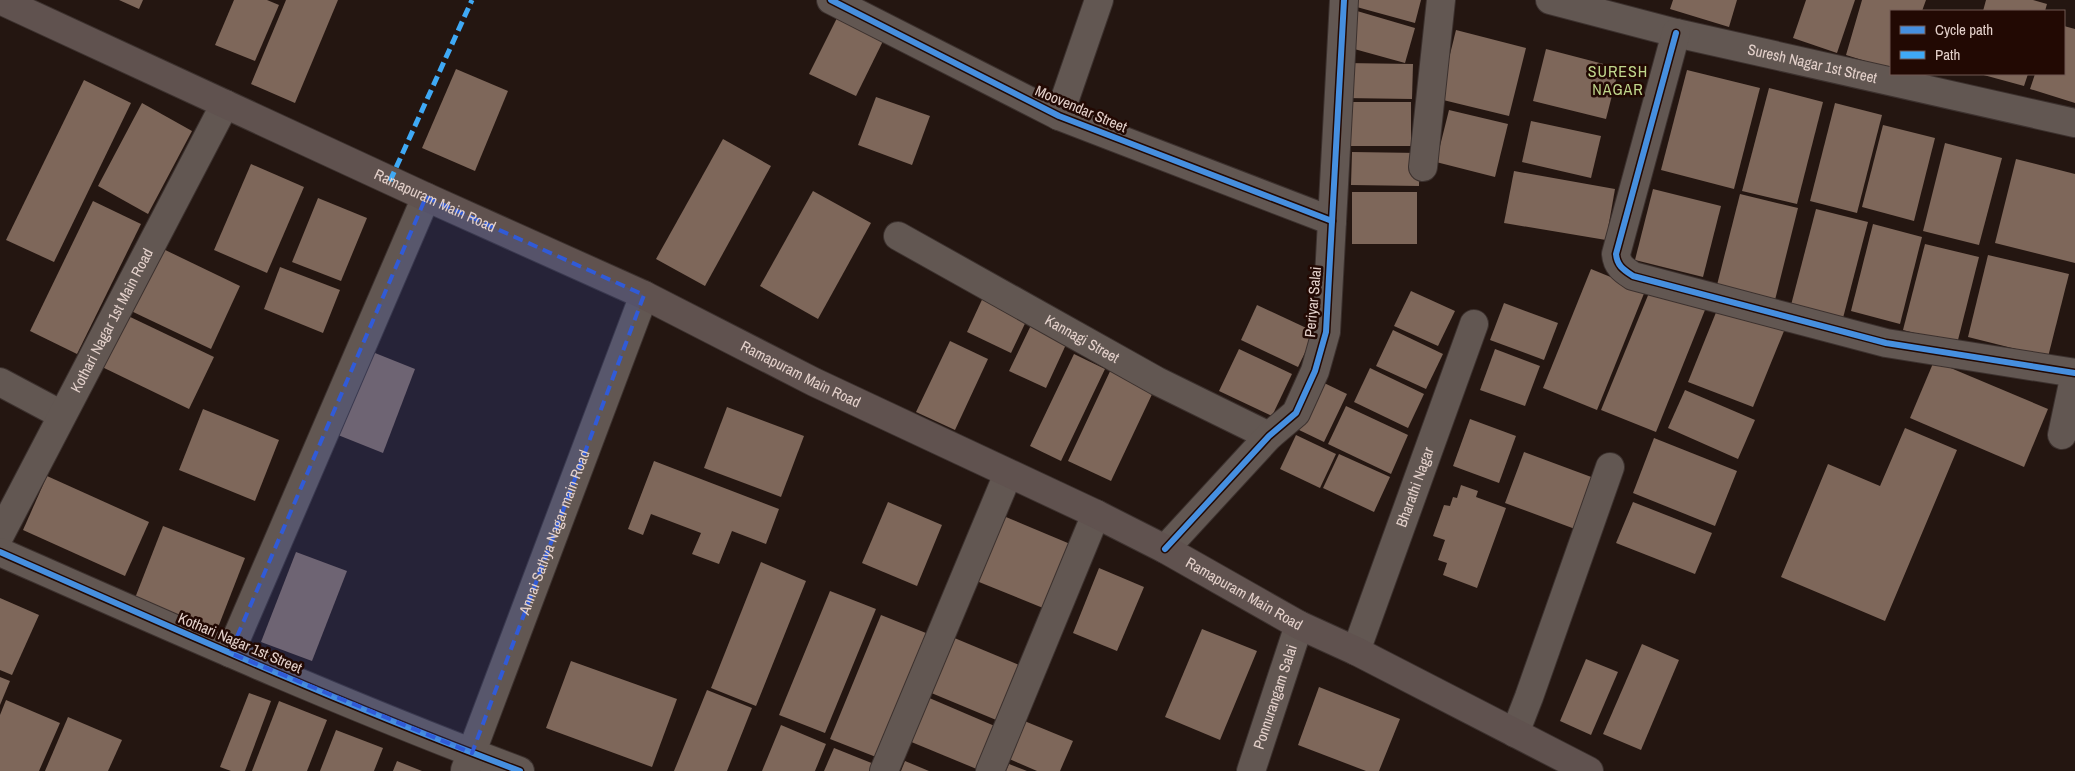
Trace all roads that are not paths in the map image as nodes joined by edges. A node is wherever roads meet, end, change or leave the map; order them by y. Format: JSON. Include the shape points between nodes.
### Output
{"nodes":[{"id":1,"x":0,"y":0,"type":"edge"},
{"id":2,"x":831,"y":0,"type":"edge"},
{"id":3,"x":1099,"y":0,"type":"edge"},
{"id":4,"x":1344,"y":0,"type":"edge"},
{"id":5,"x":1441,"y":0,"type":"edge"},
{"id":6,"x":1550,"y":0,"type":"edge"},
{"id":7,"x":1676,"y":33,"type":"junction"},
{"id":8,"x":225,"y":104,"type":"junction"},
{"id":9,"x":1059,"y":116,"type":"junction"},
{"id":10,"x":2075,"y":123,"type":"edge"},
{"id":11,"x":1423,"y":167,"type":"dead end"},
{"id":12,"x":426,"y":197,"type":"junction"},
{"id":13,"x":1332,"y":221,"type":"junction"},
{"id":14,"x":898,"y":236,"type":"dead end"},
{"id":15,"x":644,"y":295,"type":"junction"},
{"id":16,"x":1474,"y":324,"type":"dead end"},
{"id":17,"x":2075,"y":373,"type":"edge"},
{"id":18,"x":0,"y":382,"type":"edge"},
{"id":19,"x":62,"y":415,"type":"junction"},
{"id":20,"x":1269,"y":436,"type":"junction"},
{"id":21,"x":2062,"y":436,"type":"dead end"},
{"id":22,"x":1610,"y":467,"type":"dead end"},
{"id":23,"x":1008,"y":474,"type":"junction"},
{"id":24,"x":1096,"y":514,"type":"junction"},
{"id":25,"x":0,"y":535,"type":"edge"},
{"id":26,"x":1165,"y":549,"type":"junction"},
{"id":27,"x":0,"y":552,"type":"edge"},
{"id":28,"x":1299,"y":625,"type":"junction"},
{"id":29,"x":1356,"y":651,"type":"junction"},
{"id":30,"x":230,"y":653,"type":"junction"},
{"id":31,"x":1515,"y":733,"type":"junction"},
{"id":32,"x":468,"y":762,"type":"edge"},
{"id":33,"x":520,"y":771,"type":"edge"},
{"id":34,"x":884,"y":771,"type":"edge"},
{"id":35,"x":990,"y":771,"type":"edge"},
{"id":36,"x":1251,"y":771,"type":"edge"},
{"id":37,"x":1589,"y":771,"type":"edge"}],
"edges":[{"from":1,"to":8,"type":"main road","name":"Ramapuram Main Road"},
{"from":2,"to":9,"type":"street","name":"Moovendar Street"},
{"from":3,"to":9,"type":"street"},
{"from":4,"to":13,"type":"street","name":"Periyar Salai"},
{"from":5,"to":11,"type":"street"},
{"from":6,"to":7,"type":"street","name":"Suresh Nagar 1st Street"},
{"from":7,"to":10,"type":"street","name":"Suresh Nagar 1st Street"},
{"from":7,"to":17,"type":"street","via":[[1616,254],[1616,261],[1622,268],[1633,276],[1886,343]]},
{"from":8,"to":12,"type":"main road","name":"Ramapuram Main Road"},
{"from":8,"to":19,"type":"street","name":"Kothari Nagar 1st Main Road"},
{"from":9,"to":13,"type":"street","name":"Moovendar Street"},
{"from":12,"to":15,"type":"main road","name":"Ramapuram Main Road"},
{"from":12,"to":30,"type":"street"},
{"from":13,"to":20,"type":"street","name":"Periyar Salai","via":[[1326,332],[1315,371],[1296,413]]},
{"from":14,"to":20,"type":"street","name":"Kannagi Street","via":[[1157,381]]},
{"from":15,"to":23,"type":"main road","name":"Ramapuram Main Road","via":[[814,382]]},
{"from":15,"to":32,"type":"street","name":"Annai Sathya Nagar main Road"},
{"from":16,"to":29,"type":"street","name":"Bharathi Nagar"},
{"from":17,"to":21,"type":"street"},
{"from":18,"to":19,"type":"street"},
{"from":19,"to":25,"type":"street","name":"Kothari Nagar 1st Main Road"},
{"from":20,"to":26,"type":"street","name":"Periyar Salai"},
{"from":22,"to":31,"type":"street"},
{"from":23,"to":24,"type":"main road","name":"Ramapuram Main Road"},
{"from":23,"to":34,"type":"street"},
{"from":24,"to":26,"type":"main road","name":"Ramapuram Main Road"},
{"from":24,"to":35,"type":"street"},
{"from":26,"to":28,"type":"main road","name":"Ramapuram Main Road"},
{"from":27,"to":30,"type":"street","name":"Kothari Nagar 1st Street"},
{"from":28,"to":29,"type":"main road","name":"Ramapuram Main Road"},
{"from":28,"to":36,"type":"street","name":"Ponnurangam Salai"},
{"from":29,"to":31,"type":"main road","name":"Ramapuram Main Road"},
{"from":30,"to":32,"type":"street","name":"Kothari Nagar 1st Street"},
{"from":31,"to":37,"type":"main road","name":"Ramapuram Main Road"},
{"from":32,"to":33,"type":"street","name":"Kothari Nagar 1st Street"}]}
